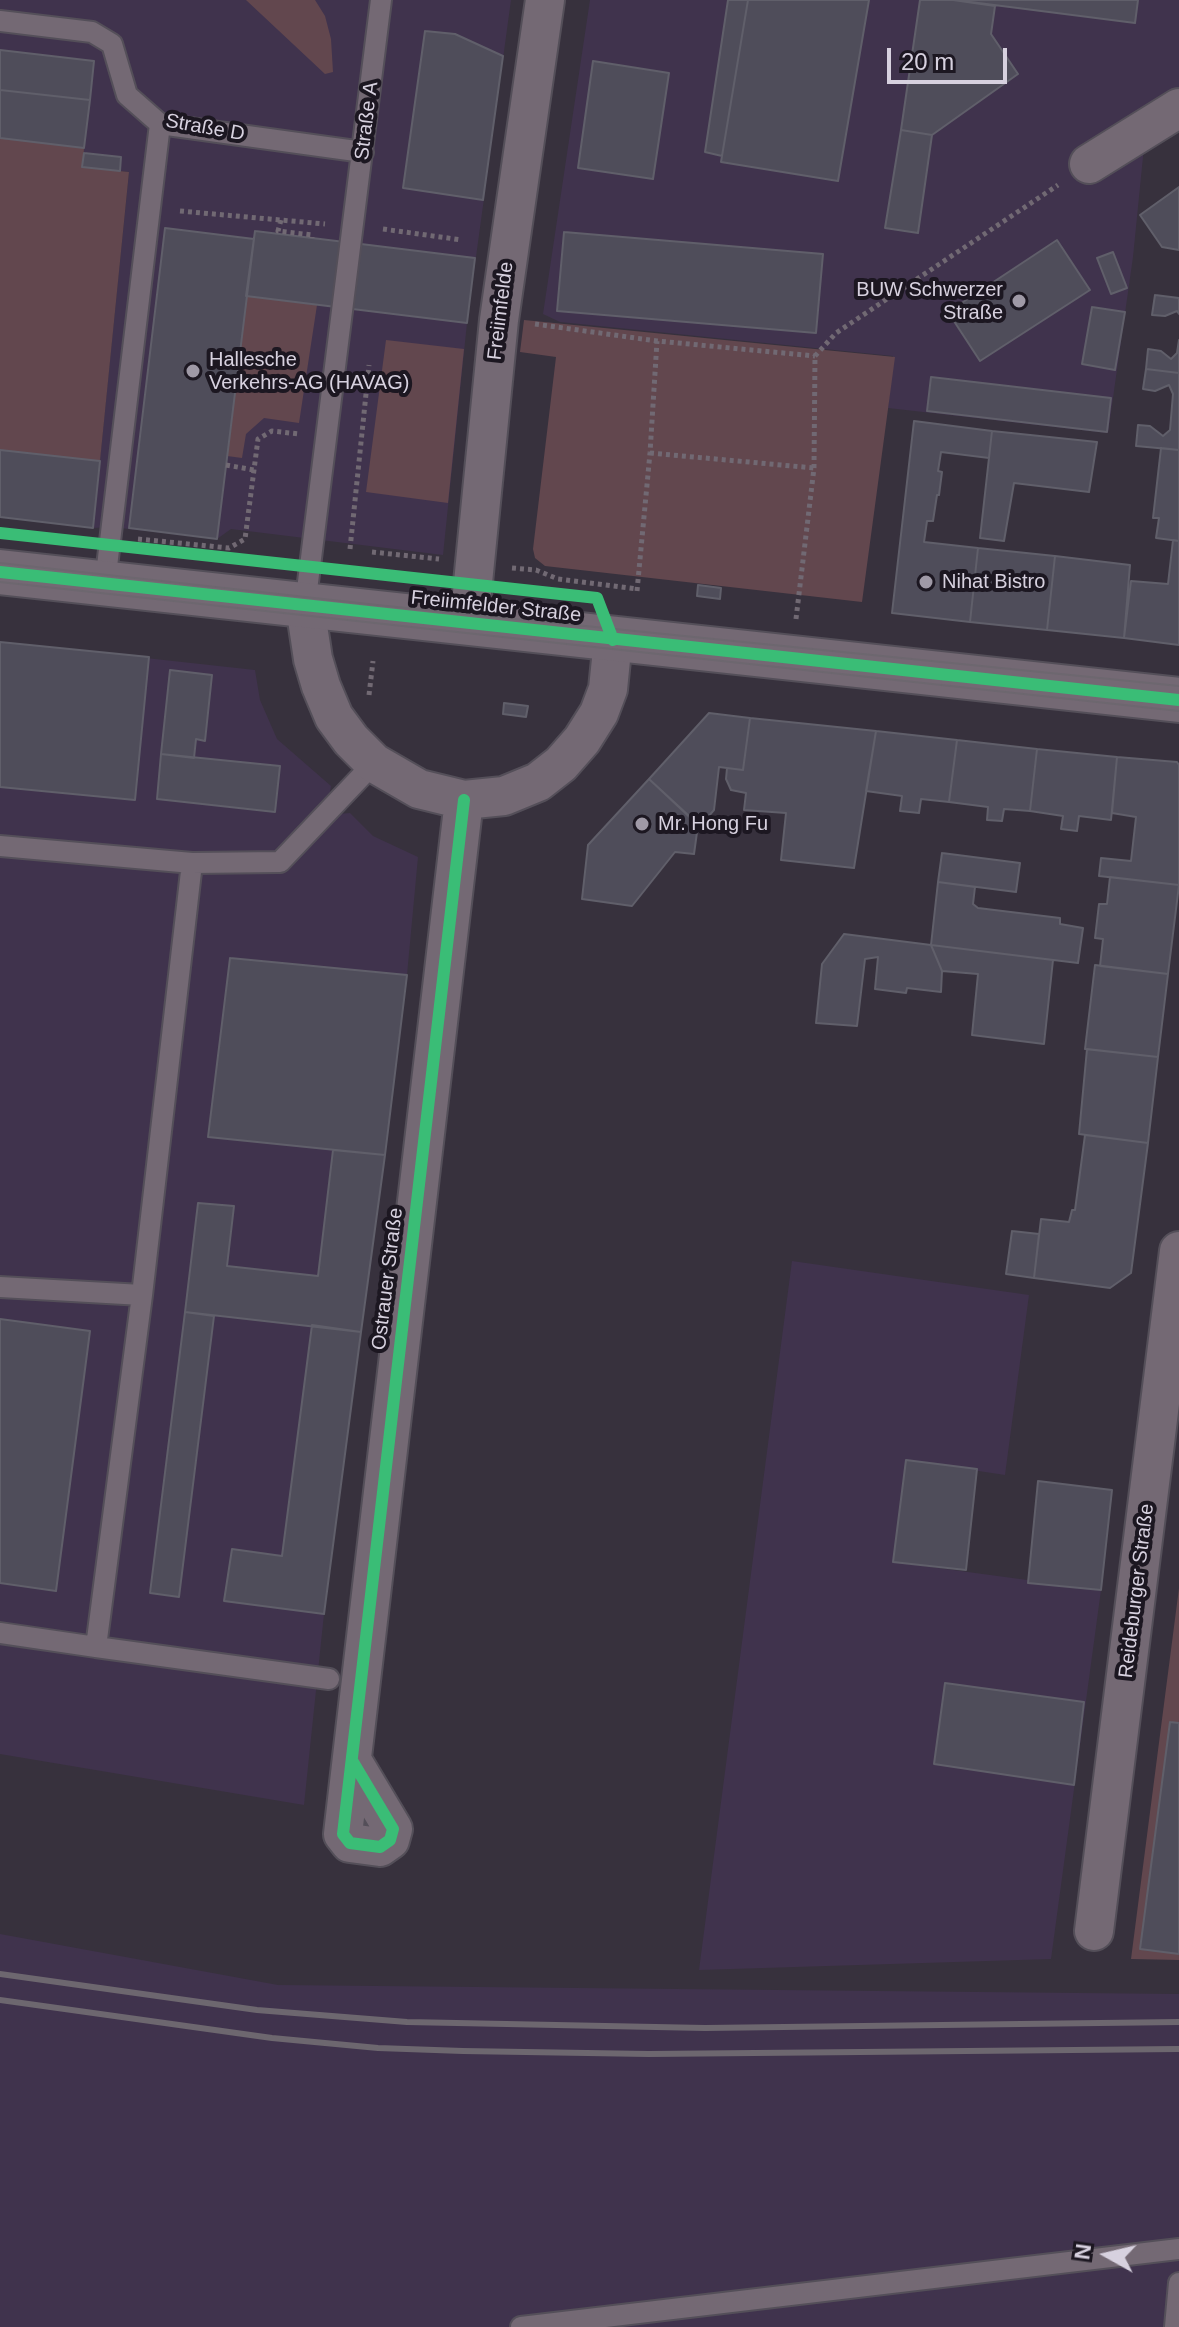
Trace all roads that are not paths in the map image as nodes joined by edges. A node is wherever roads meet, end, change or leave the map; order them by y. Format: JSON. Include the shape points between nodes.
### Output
{"nodes":[{"id":1,"x":381,"y":0,"type":"edge"},
{"id":2,"x":545,"y":0,"type":"edge"},
{"id":3,"x":0,"y":21,"type":"edge"},
{"id":4,"x":1179,"y":108,"type":"edge"},
{"id":5,"x":160,"y":124,"type":"junction"},
{"id":6,"x":363,"y":152,"type":"junction"},
{"id":7,"x":1089,"y":164,"type":"road end"},
{"id":8,"x":108,"y":555,"type":"junction"},
{"id":9,"x":0,"y":572,"type":"edge"},
{"id":10,"x":305,"y":606,"type":"junction"},
{"id":11,"x":624,"y":622,"type":"junction"},
{"id":12,"x":469,"y":623,"type":"junction"},
{"id":13,"x":1179,"y":700,"type":"edge"},
{"id":14,"x":374,"y":763,"type":"junction"},
{"id":15,"x":464,"y":800,"type":"junction"},
{"id":16,"x":0,"y":846,"type":"edge"},
{"id":17,"x":192,"y":863,"type":"junction"},
{"id":18,"x":1179,"y":1251,"type":"edge"},
{"id":19,"x":0,"y":1287,"type":"edge"},
{"id":20,"x":142,"y":1295,"type":"junction"},
{"id":21,"x":1164,"y":1345,"type":"edge"},
{"id":22,"x":0,"y":1633,"type":"edge"},
{"id":23,"x":96,"y":1647,"type":"junction"},
{"id":24,"x":329,"y":1679,"type":"dead end"},
{"id":25,"x":353,"y":1762,"type":"dead end"},
{"id":26,"x":1094,"y":1931,"type":"dead end"},
{"id":27,"x":1179,"y":2249,"type":"edge"},
{"id":28,"x":1179,"y":2283,"type":"edge"},
{"id":29,"x":521,"y":2327,"type":"edge"},
{"id":30,"x":1175,"y":2327,"type":"edge"}],
"edges":[{"from":1,"to":6,"type":"lane","name":"Straße A"},
{"from":2,"to":12,"type":"street","name":"Freiimfelde","via":[[499,320]]},
{"from":3,"to":5,"type":"lane","name":"Straße D","via":[[92,32],[112,44],[127,95]]},
{"from":4,"to":7,"type":"street"},
{"from":5,"to":6,"type":"lane","name":"Straße D"},
{"from":5,"to":8,"type":"lane"},
{"from":6,"to":10,"type":"lane","name":"Straße A"},
{"from":8,"to":9,"type":"street","name":"Freiimfelder Straße"},
{"from":8,"to":10,"type":"street","name":"Freiimfelder Straße"},
{"from":10,"to":12,"type":"street","name":"Freiimfelder Straße"},
{"from":10,"to":14,"type":"street","via":[[313,659],[334,717]]},
{"from":11,"to":12,"type":"street","name":"Freiimfelder Straße"},
{"from":11,"to":13,"type":"street","name":"Freiimfelder Straße"},
{"from":11,"to":15,"type":"street","via":[[599,713],[561,764],[538,782],[504,796]]},
{"from":14,"to":15,"type":"street","via":[[419,789]]},
{"from":14,"to":17,"type":"lane","via":[[280,862]]},
{"from":15,"to":25,"type":"street","name":"Ostrauer Straße"},
{"from":16,"to":17,"type":"lane"},
{"from":17,"to":20,"type":"lane"},
{"from":18,"to":21,"type":"street","name":"Reideburger Straße"},
{"from":19,"to":20,"type":"lane"},
{"from":20,"to":23,"type":"lane"},
{"from":21,"to":26,"type":"street","name":"Reideburger Straße"},
{"from":22,"to":23,"type":"lane"},
{"from":23,"to":24,"type":"lane"},
{"from":27,"to":29,"type":"lane"},
{"from":28,"to":30,"type":"lane"}]}
